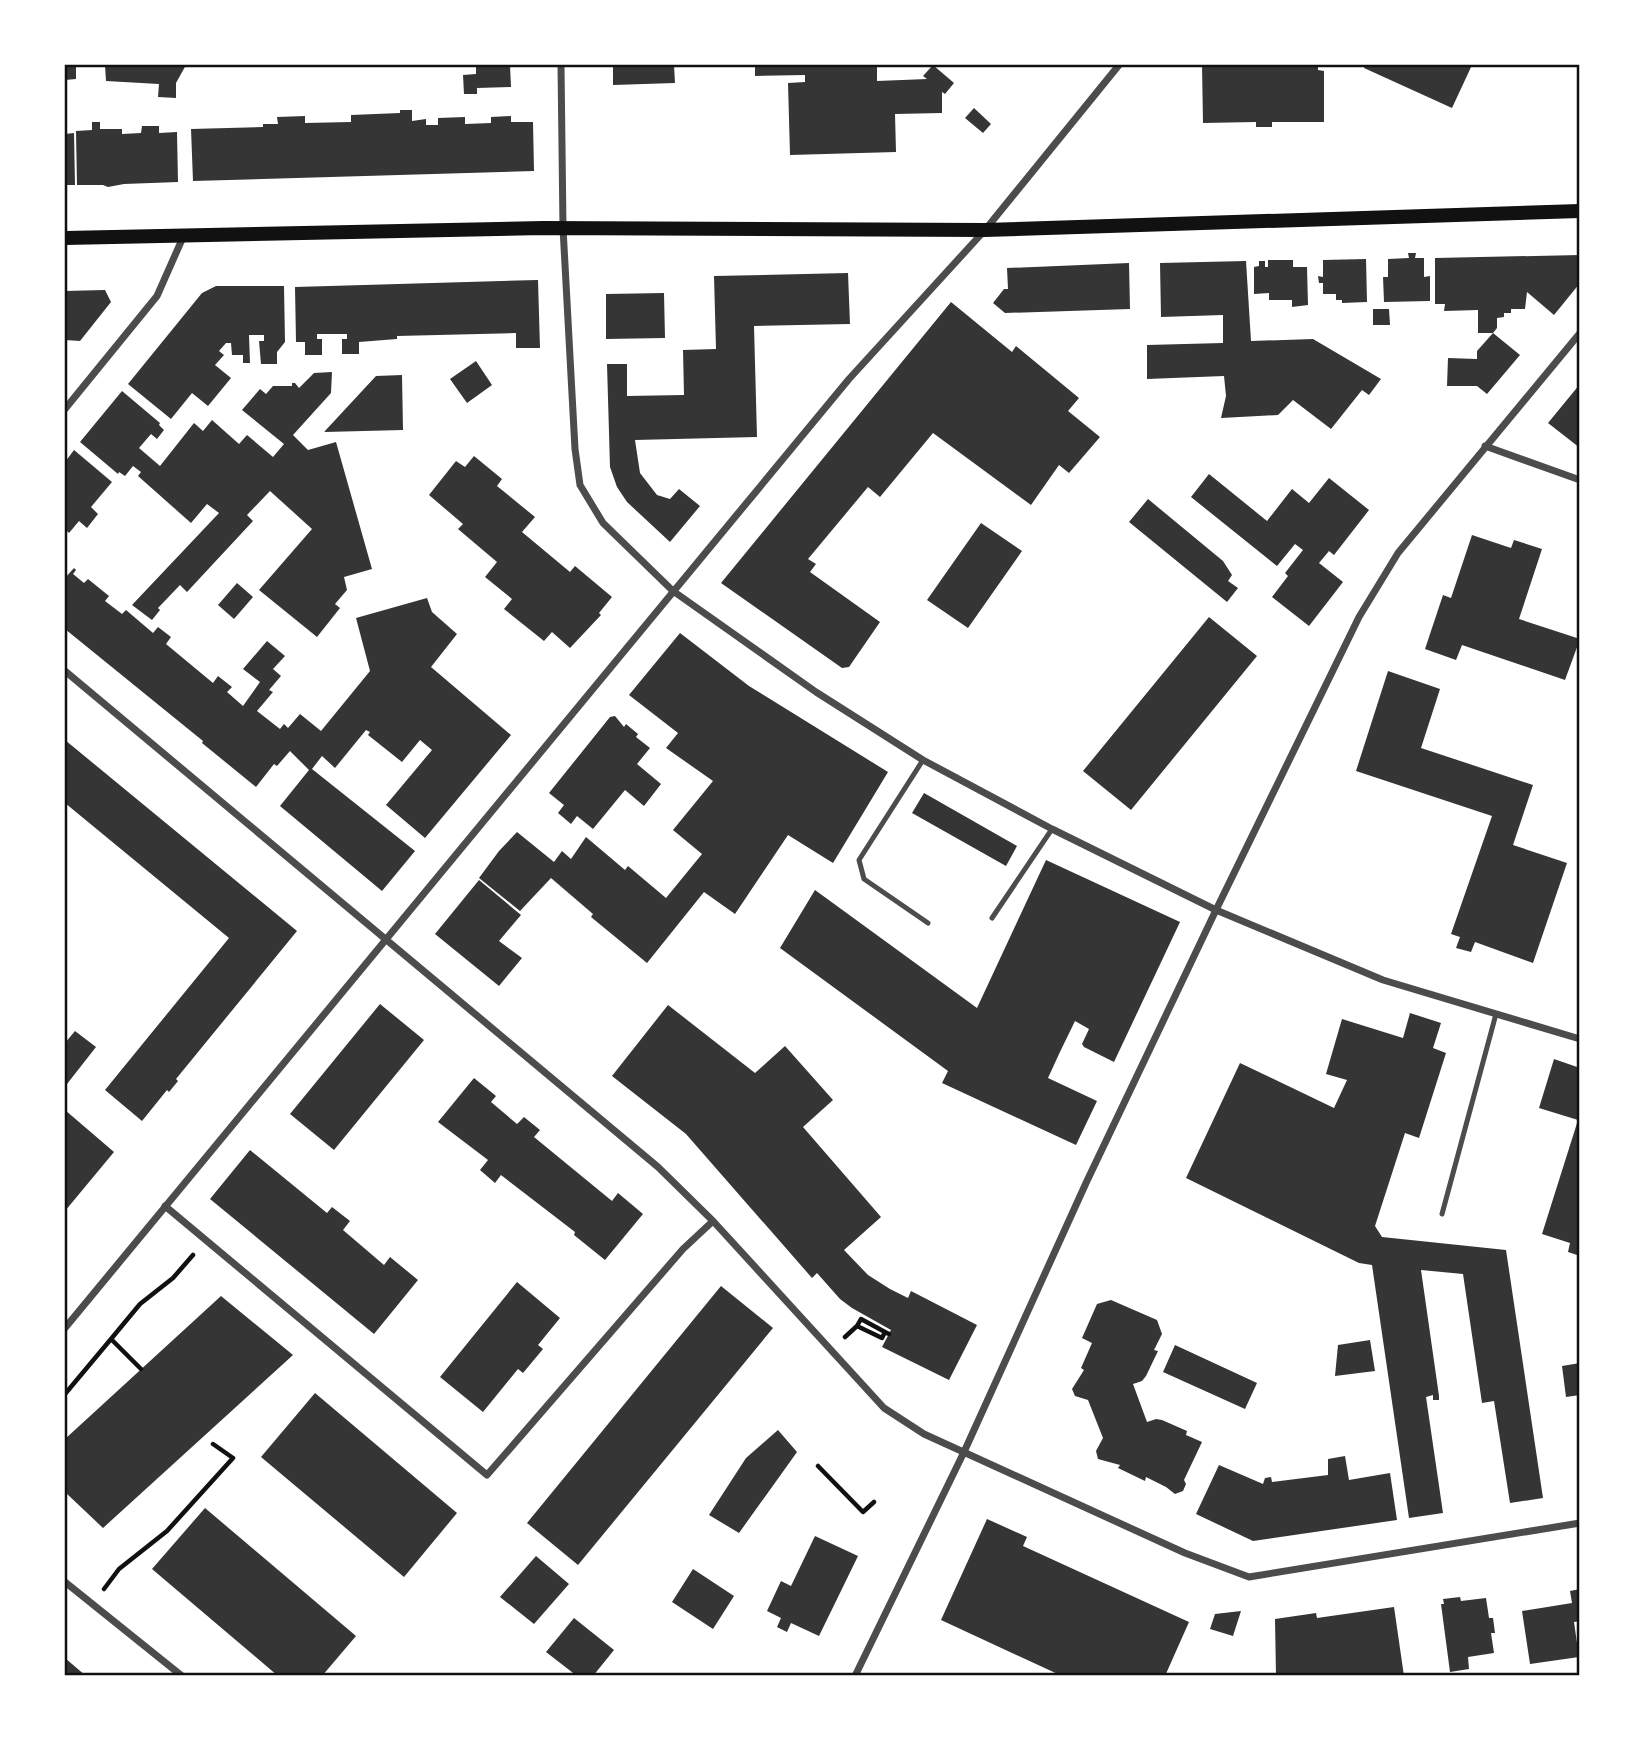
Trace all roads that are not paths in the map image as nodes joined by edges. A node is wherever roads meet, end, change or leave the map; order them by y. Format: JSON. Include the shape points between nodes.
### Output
{"nodes":[{"id":1,"x":561,"y":65,"type":"edge"},
{"id":2,"x":1119,"y":65,"type":"edge"},
{"id":3,"x":1580,"y":211,"type":"edge"},
{"id":4,"x":563,"y":228,"type":"junction"},
{"id":5,"x":985,"y":230,"type":"junction"},
{"id":6,"x":184,"y":235,"type":"junction"},
{"id":7,"x":65,"y":238,"type":"edge"},
{"id":8,"x":1580,"y":333,"type":"edge"},
{"id":9,"x":65,"y":409,"type":"edge"},
{"id":10,"x":1485,"y":446,"type":"junction"},
{"id":11,"x":1580,"y":480,"type":"edge"},
{"id":12,"x":673,"y":591,"type":"junction"},
{"id":13,"x":65,"y":671,"type":"edge"},
{"id":14,"x":923,"y":760,"type":"junction"},
{"id":15,"x":1052,"y":829,"type":"junction"},
{"id":16,"x":1216,"y":910,"type":"junction"},
{"id":17,"x":992,"y":918,"type":"dead end"},
{"id":18,"x":928,"y":923,"type":"dead end"},
{"id":19,"x":386,"y":940,"type":"junction"},
{"id":20,"x":1496,"y":1014,"type":"junction"},
{"id":21,"x":1580,"y":1040,"type":"edge"},
{"id":22,"x":165,"y":1206,"type":"junction"},
{"id":23,"x":1442,"y":1214,"type":"dead end"},
{"id":24,"x":713,"y":1221,"type":"junction"},
{"id":25,"x":65,"y":1328,"type":"edge"},
{"id":26,"x":964,"y":1452,"type":"junction"},
{"id":27,"x":1580,"y":1523,"type":"edge"},
{"id":28,"x":65,"y":1582,"type":"edge"},
{"id":29,"x":182,"y":1676,"type":"edge"},
{"id":30,"x":855,"y":1676,"type":"edge"}],
"edges":[{"from":1,"to":4,"type":"street"},
{"from":2,"to":5,"type":"street"},
{"from":3,"to":5,"type":"main road"},
{"from":4,"to":5,"type":"main road"},
{"from":4,"to":6,"type":"main road"},
{"from":4,"to":12,"type":"street","via":[[580,485],[603,523]]},
{"from":5,"to":12,"type":"street","via":[[849,379]]},
{"from":6,"to":7,"type":"main road"},
{"from":6,"to":9,"type":"street","via":[[158,296]]},
{"from":8,"to":10,"type":"street"},
{"from":10,"to":11,"type":"street"},
{"from":10,"to":16,"type":"street","via":[[1398,553],[1359,617]]},
{"from":12,"to":14,"type":"street","via":[[816,692]]},
{"from":12,"to":19,"type":"street"},
{"from":13,"to":19,"type":"street"},
{"from":14,"to":15,"type":"street"},
{"from":14,"to":18,"type":"lane","via":[[859,860],[864,879]]},
{"from":15,"to":16,"type":"street"},
{"from":15,"to":17,"type":"lane"},
{"from":16,"to":20,"type":"street","via":[[1383,980]]},
{"from":16,"to":26,"type":"street"},
{"from":19,"to":22,"type":"street"},
{"from":19,"to":24,"type":"street","via":[[658,1167]]},
{"from":20,"to":21,"type":"street"},
{"from":20,"to":23,"type":"lane"},
{"from":22,"to":24,"type":"street","via":[[487,1475],[683,1248]]},
{"from":22,"to":25,"type":"street"},
{"from":24,"to":26,"type":"street","via":[[884,1408],[924,1434]]},
{"from":26,"to":27,"type":"street","via":[[1185,1553],[1249,1577]]},
{"from":26,"to":30,"type":"street"},
{"from":28,"to":29,"type":"street"}]}
